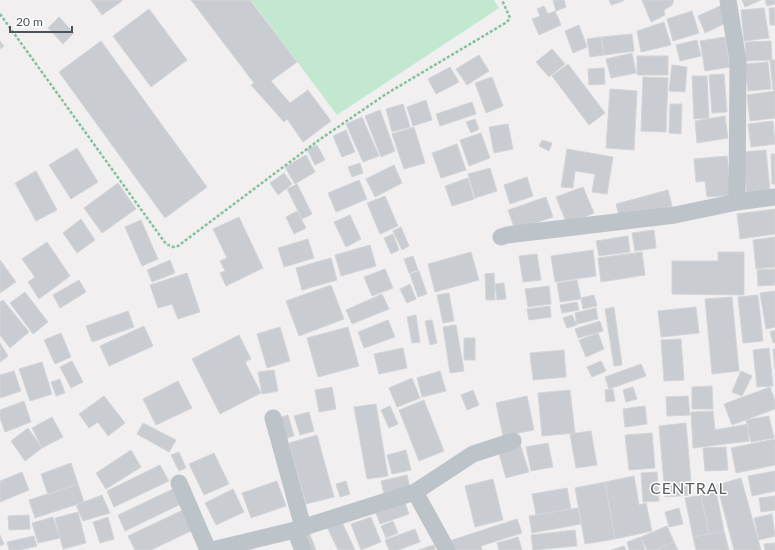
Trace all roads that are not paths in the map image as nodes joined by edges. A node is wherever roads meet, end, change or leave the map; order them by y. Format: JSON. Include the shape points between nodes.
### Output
{"nodes":[{"id":1,"x":728,"y":0,"type":"edge"},
{"id":2,"x":775,"y":197,"type":"edge"},
{"id":3,"x":737,"y":202,"type":"junction"},
{"id":4,"x":501,"y":237,"type":"dead end"},
{"id":5,"x":273,"y":418,"type":"dead end"},
{"id":6,"x":513,"y":441,"type":"dead end"},
{"id":7,"x":179,"y":483,"type":"dead end"},
{"id":8,"x":415,"y":492,"type":"junction"},
{"id":9,"x":299,"y":529,"type":"junction"},
{"id":10,"x":208,"y":550,"type":"edge"},
{"id":11,"x":212,"y":550,"type":"edge"},
{"id":12,"x":303,"y":550,"type":"edge"},
{"id":13,"x":447,"y":550,"type":"edge"}],
"edges":[{"from":1,"to":3,"type":"street","via":[[738,61]]},
{"from":2,"to":3,"type":"street"},
{"from":3,"to":4,"type":"street","via":[[675,215]]},
{"from":5,"to":9,"type":"street"},
{"from":6,"to":8,"type":"street","via":[[474,454]]},
{"from":7,"to":10,"type":"street"},
{"from":8,"to":9,"type":"street"},
{"from":8,"to":13,"type":"street"},
{"from":9,"to":11,"type":"street"},
{"from":9,"to":12,"type":"street"}]}
